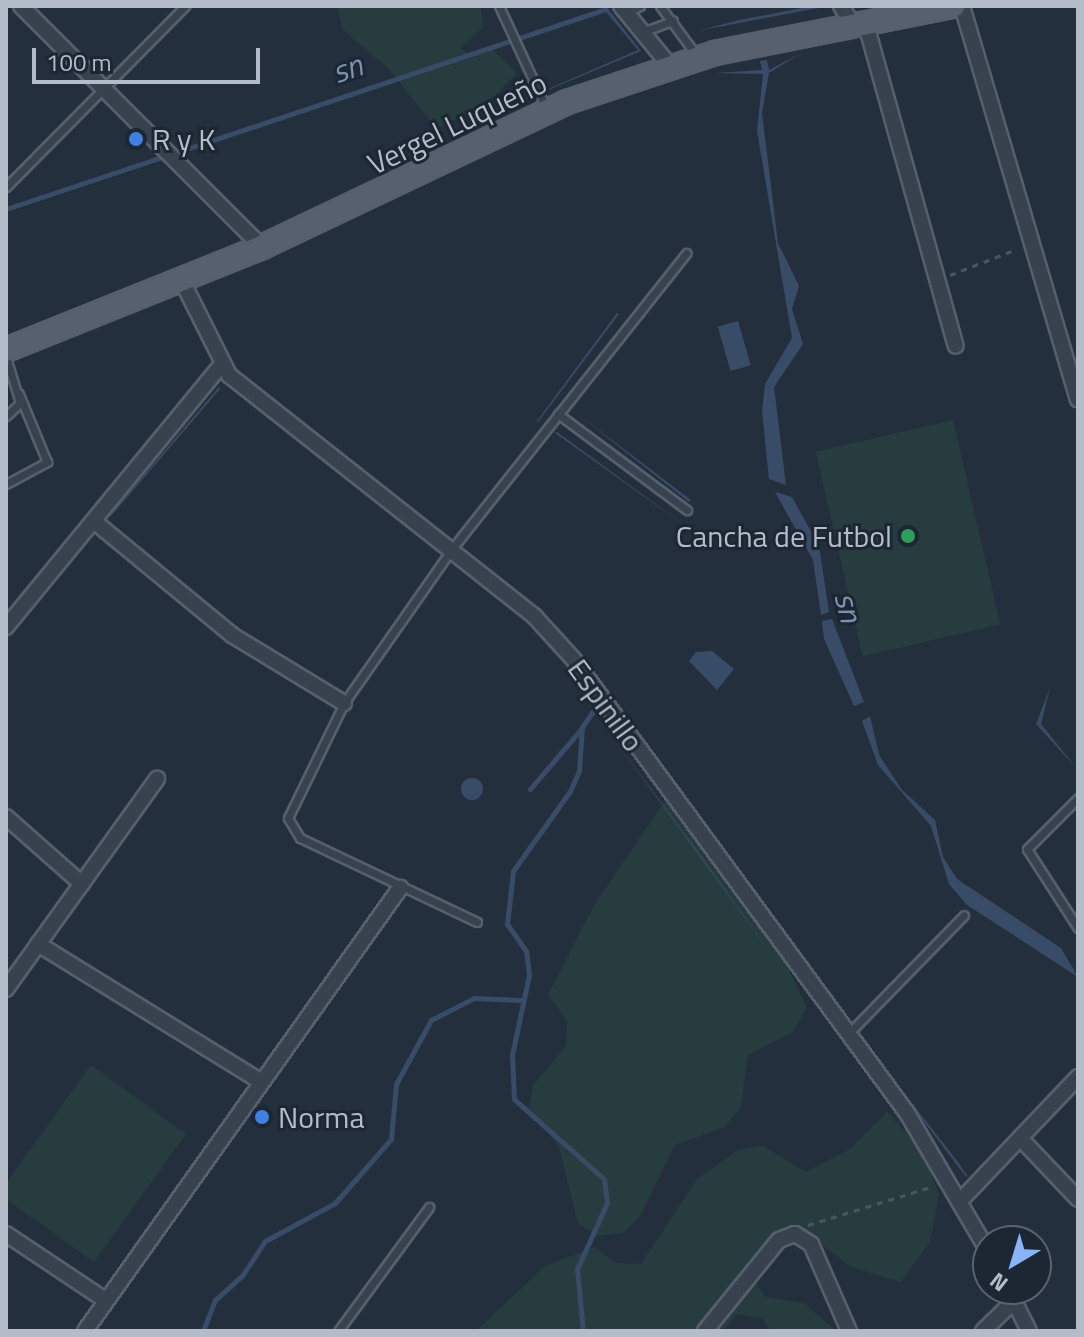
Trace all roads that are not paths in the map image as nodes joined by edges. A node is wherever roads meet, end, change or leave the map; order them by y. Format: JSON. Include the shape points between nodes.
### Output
{"nodes":[{"id":1,"x":21,"y":6,"type":"edge"},
{"id":2,"x":185,"y":6,"type":"edge"},
{"id":3,"x":499,"y":6,"type":"edge"},
{"id":4,"x":660,"y":6,"type":"edge"},
{"id":5,"x":953,"y":6,"type":"edge"},
{"id":6,"x":962,"y":6,"type":"edge"},
{"id":7,"x":629,"y":8,"type":"edge"},
{"id":8,"x":853,"y":17,"type":"edge"},
{"id":9,"x":673,"y":21,"type":"junction"},
{"id":10,"x":642,"y":32,"type":"junction"},
{"id":11,"x":698,"y":58,"type":"junction"},
{"id":12,"x":670,"y":66,"type":"junction"},
{"id":13,"x":106,"y":89,"type":"junction"},
{"id":14,"x":548,"y":112,"type":"junction"},
{"id":15,"x":6,"y":187,"type":"edge"},
{"id":16,"x":262,"y":247,"type":"junction"},
{"id":17,"x":686,"y":253,"type":"dead end"},
{"id":18,"x":182,"y":281,"type":"junction"},
{"id":19,"x":956,"y":346,"type":"dead end"},
{"id":20,"x":6,"y":350,"type":"edge"},
{"id":21,"x":6,"y":357,"type":"edge"},
{"id":22,"x":221,"y":365,"type":"junction"},
{"id":23,"x":19,"y":394,"type":"junction"},
{"id":24,"x":1078,"y":399,"type":"edge"},
{"id":25,"x":558,"y":414,"type":"junction"},
{"id":26,"x":6,"y":416,"type":"edge"},
{"id":27,"x":6,"y":484,"type":"edge"},
{"id":28,"x":687,"y":510,"type":"dead end"},
{"id":29,"x":95,"y":522,"type":"junction"},
{"id":30,"x":451,"y":550,"type":"junction"},
{"id":31,"x":6,"y":627,"type":"edge"},
{"id":32,"x":344,"y":703,"type":"junction"},
{"id":33,"x":157,"y":779,"type":"dead end"},
{"id":34,"x":1078,"y":798,"type":"edge"},
{"id":35,"x":6,"y":817,"type":"edge"},
{"id":36,"x":82,"y":884,"type":"junction"},
{"id":37,"x":400,"y":888,"type":"junction"},
{"id":38,"x":964,"y":915,"type":"dead end"},
{"id":39,"x":477,"y":922,"type":"dead end"},
{"id":40,"x":1078,"y":928,"type":"edge"},
{"id":41,"x":38,"y":944,"type":"junction"},
{"id":42,"x":6,"y":989,"type":"edge"},
{"id":43,"x":846,"y":1035,"type":"junction"},
{"id":44,"x":1078,"y":1077,"type":"edge"},
{"id":45,"x":260,"y":1081,"type":"junction"},
{"id":46,"x":1020,"y":1138,"type":"junction"},
{"id":47,"x":1078,"y":1199,"type":"edge"},
{"id":48,"x":961,"y":1200,"type":"junction"},
{"id":49,"x":429,"y":1207,"type":"dead end"},
{"id":50,"x":974,"y":1225,"type":"edge"},
{"id":51,"x":6,"y":1234,"type":"edge"},
{"id":52,"x":105,"y":1300,"type":"junction"},
{"id":53,"x":1003,"y":1305,"type":"edge"},
{"id":54,"x":1016,"y":1305,"type":"edge"},
{"id":55,"x":85,"y":1331,"type":"edge"},
{"id":56,"x":338,"y":1331,"type":"edge"},
{"id":57,"x":705,"y":1331,"type":"edge"},
{"id":58,"x":849,"y":1331,"type":"edge"},
{"id":59,"x":983,"y":1331,"type":"edge"},
{"id":60,"x":1029,"y":1331,"type":"edge"}],
"edges":[{"from":1,"to":13,"type":"street"},
{"from":2,"to":13,"type":"lane"},
{"from":3,"to":14,"type":"lane"},
{"from":4,"to":9,"type":"lane"},
{"from":5,"to":8,"type":"main road","name":"Vergel Luqueño"},
{"from":6,"to":24,"type":"street"},
{"from":7,"to":10,"type":"street"},
{"from":8,"to":11,"type":"main road","name":"Vergel Luqueño"},
{"from":8,"to":19,"type":"street"},
{"from":9,"to":10,"type":"lane"},
{"from":9,"to":11,"type":"lane"},
{"from":10,"to":12,"type":"street"},
{"from":11,"to":12,"type":"main road","name":"Vergel Luqueño"},
{"from":12,"to":14,"type":"main road","name":"Vergel Luqueño"},
{"from":13,"to":15,"type":"lane"},
{"from":13,"to":16,"type":"street"},
{"from":14,"to":16,"type":"main road","name":"Vergel Luqueño"},
{"from":16,"to":18,"type":"main road","name":"Vergel Luqueño"},
{"from":17,"to":25,"type":"lane"},
{"from":18,"to":20,"type":"main road","name":"Vergel Luqueño"},
{"from":18,"to":22,"type":"street","name":"Espinillo"},
{"from":21,"to":23,"type":"lane"},
{"from":22,"to":29,"type":"street"},
{"from":22,"to":30,"type":"street","name":"Espinillo"},
{"from":23,"to":26,"type":"lane","via":[[17,409]]},
{"from":23,"to":27,"type":"lane","via":[[47,462]]},
{"from":25,"to":28,"type":"lane"},
{"from":25,"to":30,"type":"lane"},
{"from":29,"to":31,"type":"street"},
{"from":29,"to":32,"type":"street","via":[[232,635]]},
{"from":30,"to":32,"type":"lane"},
{"from":30,"to":43,"type":"street","name":"Espinillo","via":[[534,616],[574,660]]},
{"from":32,"to":37,"type":"lane","via":[[288,818],[300,838]]},
{"from":33,"to":36,"type":"street"},
{"from":34,"to":40,"type":"lane","via":[[1027,849]]},
{"from":35,"to":36,"type":"street"},
{"from":36,"to":41,"type":"street"},
{"from":37,"to":39,"type":"lane"},
{"from":37,"to":45,"type":"street"},
{"from":38,"to":43,"type":"lane"},
{"from":41,"to":42,"type":"street"},
{"from":41,"to":45,"type":"street"},
{"from":43,"to":48,"type":"street","name":"Espinillo"},
{"from":44,"to":46,"type":"street"},
{"from":45,"to":52,"type":"street"},
{"from":46,"to":47,"type":"street"},
{"from":46,"to":48,"type":"street"},
{"from":48,"to":50,"type":"street","name":"Espinillo"},
{"from":49,"to":56,"type":"lane"},
{"from":51,"to":52,"type":"street"},
{"from":52,"to":55,"type":"street"},
{"from":53,"to":59,"type":"street"},
{"from":54,"to":60,"type":"street"},
{"from":57,"to":58,"type":"street","via":[[779,1240],[795,1234],[811,1244]]}]}
